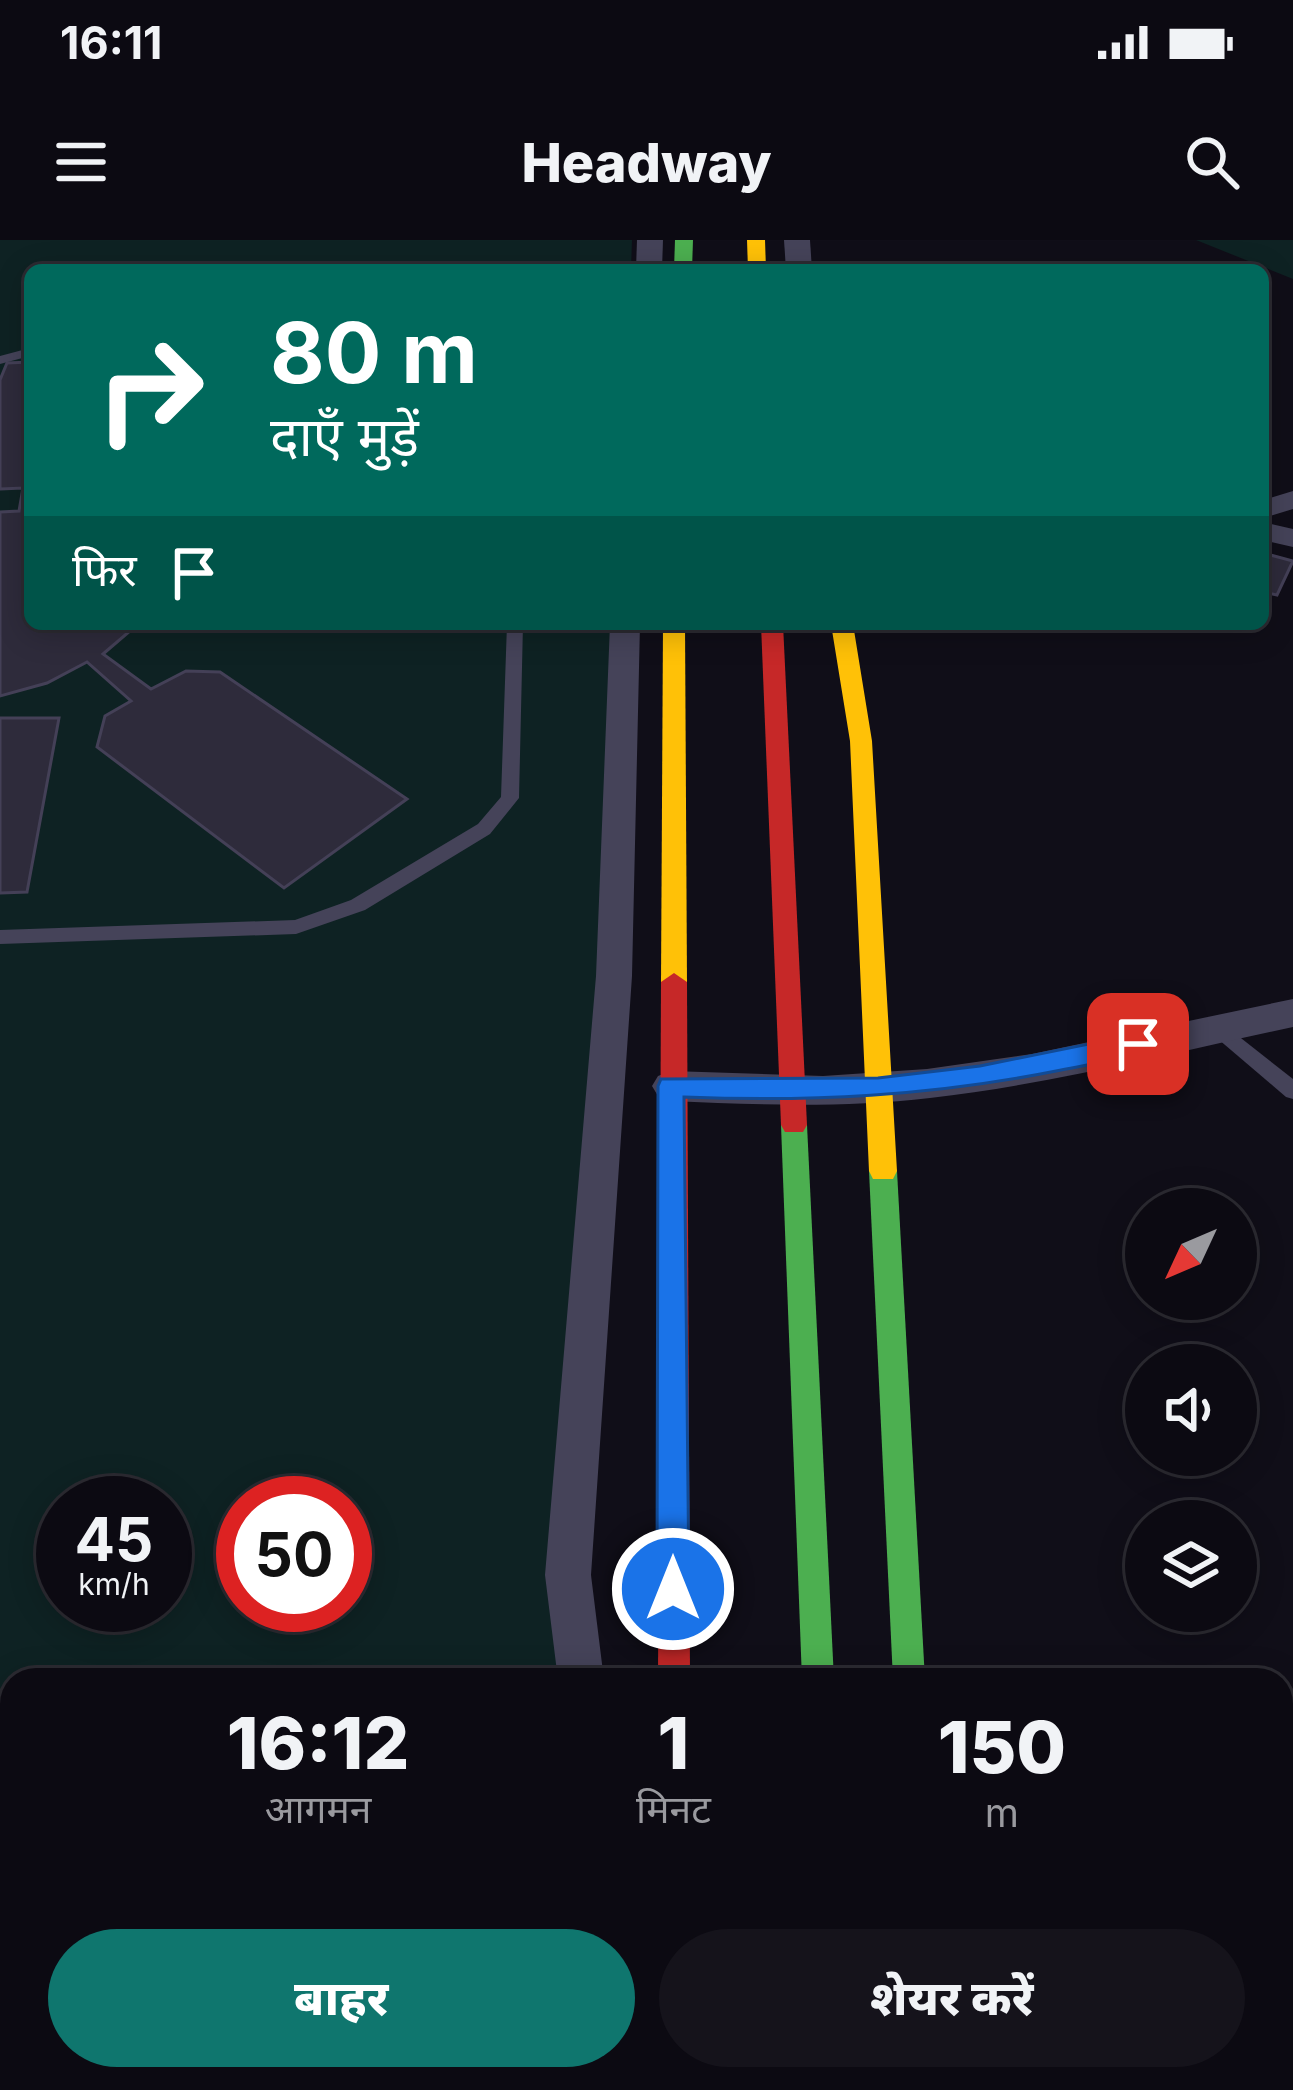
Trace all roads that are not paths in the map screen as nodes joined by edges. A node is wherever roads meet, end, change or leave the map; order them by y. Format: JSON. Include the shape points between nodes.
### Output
{"nodes":[{"id":1,"x":515,"y":630,"type":"edge"},
{"id":2,"x":625,"y":630,"type":"edge"},
{"id":3,"x":674,"y":630,"type":"edge"},
{"id":4,"x":772,"y":630,"type":"edge"},
{"id":5,"x":843,"y":630,"type":"edge"},
{"id":6,"x":0,"y":938,"type":"edge"},
{"id":7,"x":1293,"y":1013,"type":"edge"},
{"id":8,"x":1218,"y":1028,"type":"junction"},
{"id":9,"x":671,"y":1086,"type":"junction"},
{"id":10,"x":878,"y":1088,"type":"junction"},
{"id":11,"x":793,"y":1091,"type":"junction"},
{"id":12,"x":1293,"y":1091,"type":"edge"},
{"id":13,"x":580,"y":1668,"type":"edge"},
{"id":14,"x":674,"y":1668,"type":"edge"},
{"id":15,"x":817,"y":1668,"type":"edge"},
{"id":16,"x":908,"y":1668,"type":"edge"}],
"edges":[{"from":1,"to":6,"type":"lane","via":[[510,798],[484,829],[358,905],[296,927]]},
{"from":2,"to":13,"type":"street","via":[[614,976],[568,1575]]},
{"from":3,"to":9,"type":"main road"},
{"from":4,"to":11,"type":"main road"},
{"from":5,"to":10,"type":"main road","via":[[861,741]]},
{"from":7,"to":8,"type":"street"},
{"from":8,"to":10,"type":"street"},
{"from":8,"to":12,"type":"lane"},
{"from":9,"to":11,"type":"street"},
{"from":9,"to":14,"type":"main road"},
{"from":10,"to":11,"type":"street"},
{"from":10,"to":16,"type":"main road"},
{"from":11,"to":15,"type":"main road"}]}
